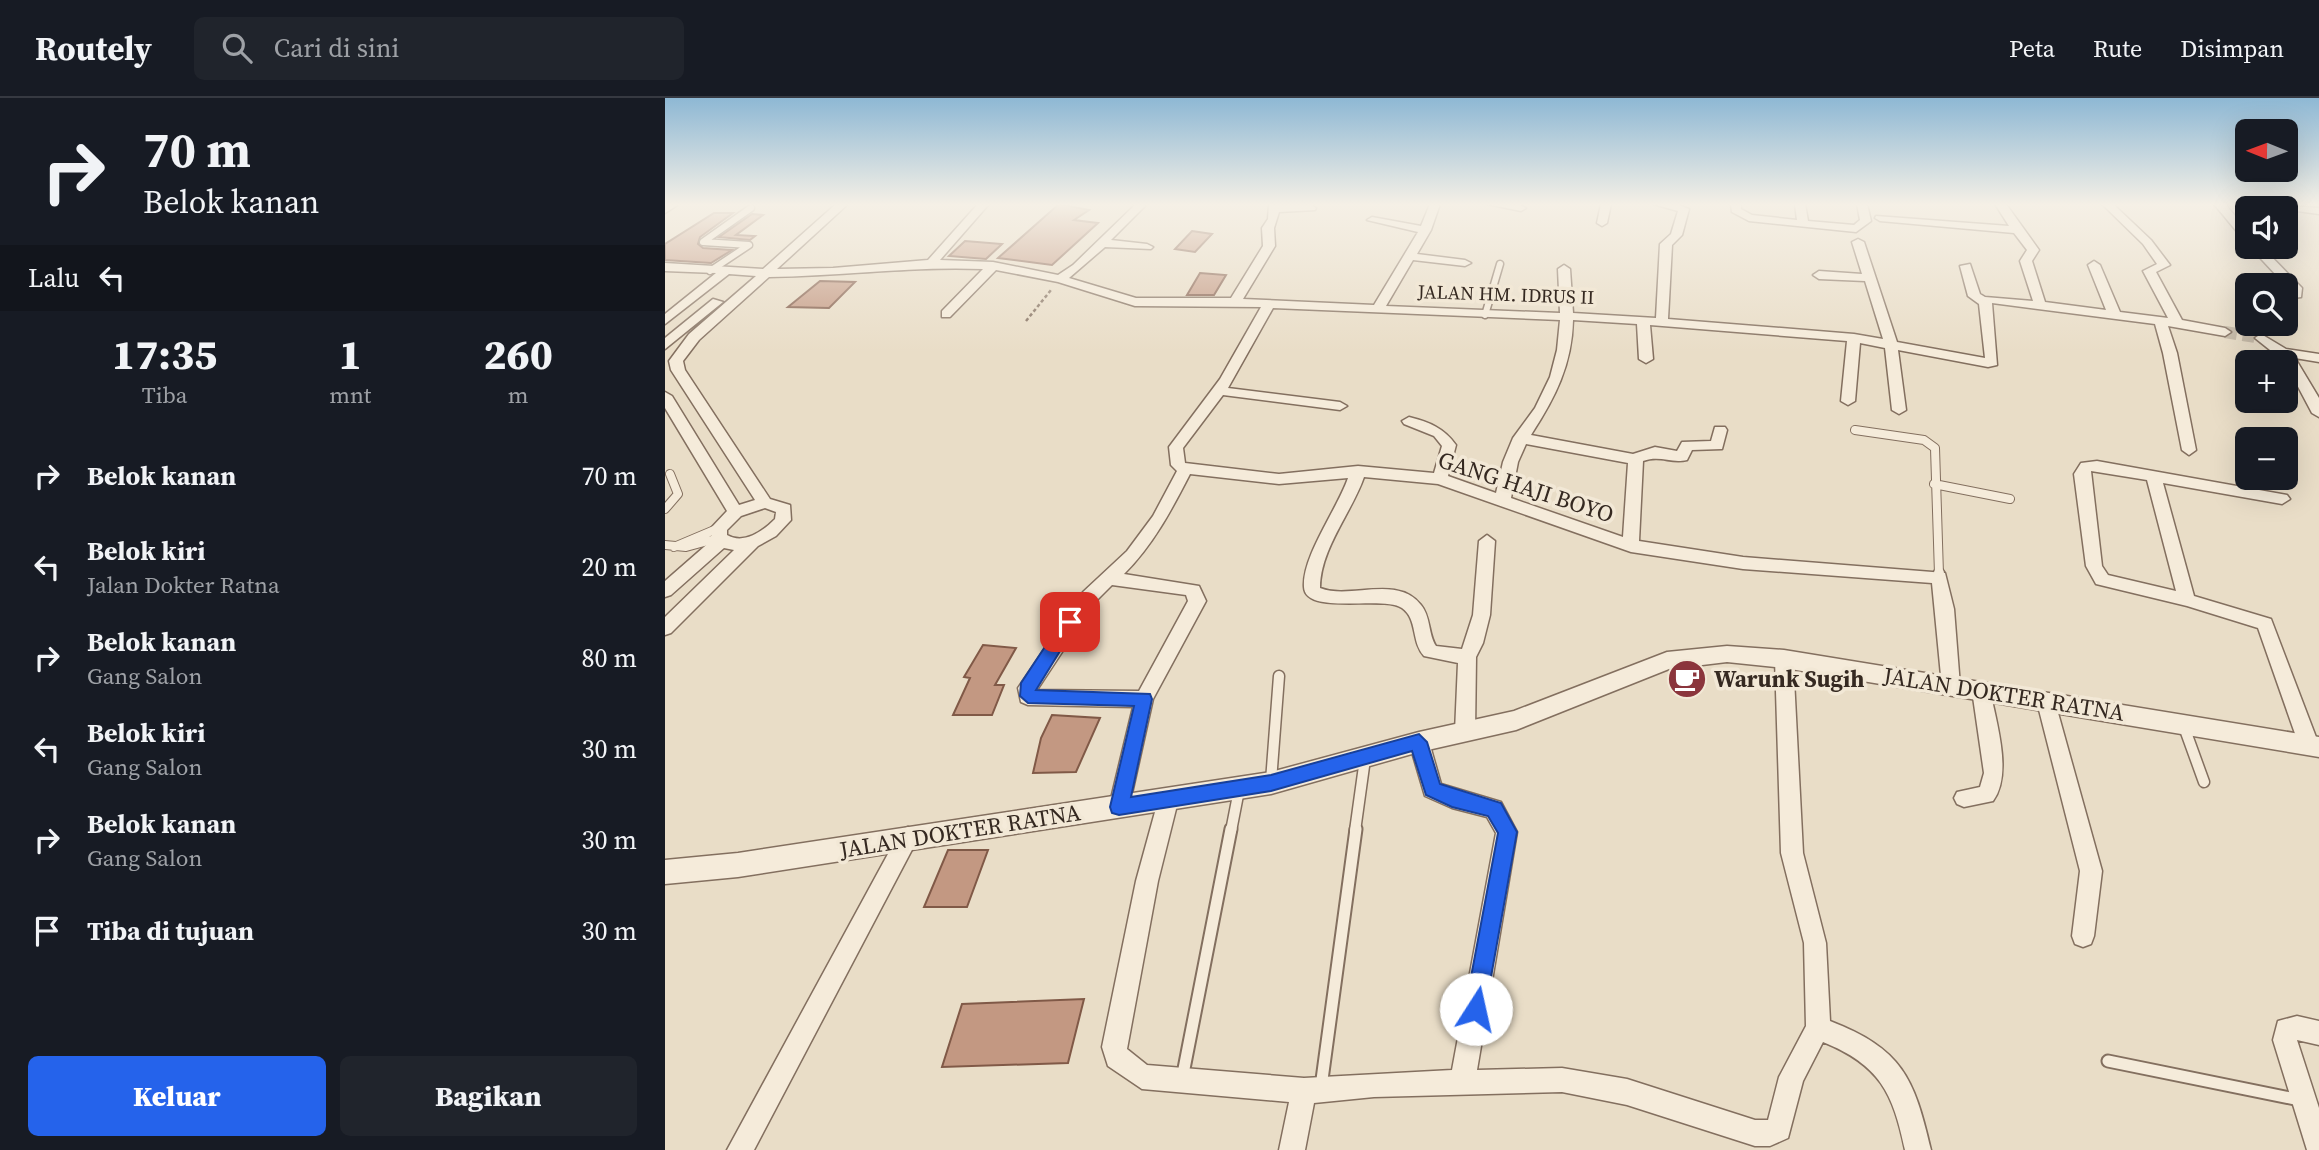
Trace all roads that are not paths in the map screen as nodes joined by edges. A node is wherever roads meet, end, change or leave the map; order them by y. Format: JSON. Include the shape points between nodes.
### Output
{"nodes":[{"id":1,"x":736,"y":253,"type":"edge"},
{"id":2,"x":776,"y":253,"type":"edge"},
{"id":3,"x":790,"y":253,"type":"edge"},
{"id":4,"x":941,"y":253,"type":"edge"},
{"id":5,"x":1091,"y":253,"type":"edge"},
{"id":6,"x":1265,"y":253,"type":"edge"},
{"id":7,"x":1411,"y":253,"type":"edge"},
{"id":8,"x":1666,"y":253,"type":"edge"},
{"id":9,"x":1861,"y":253,"type":"edge"},
{"id":10,"x":2031,"y":253,"type":"edge"},
{"id":11,"x":2155,"y":253,"type":"edge"},
{"id":12,"x":1409,"y":256,"type":"junction"},
{"id":13,"x":2267,"y":259,"type":"edge"},
{"id":14,"x":932,"y":263,"type":"junction"},
{"id":15,"x":1465,"y":263,"type":"dead end"},
{"id":16,"x":1500,"y":264,"type":"dead end"},
{"id":17,"x":1966,"y":265,"type":"dead end"},
{"id":18,"x":2094,"y":265,"type":"dead end"},
{"id":19,"x":993,"y":266,"type":"junction"},
{"id":20,"x":665,"y":267,"type":"edge"},
{"id":21,"x":1564,"y":269,"type":"dead end"},
{"id":22,"x":709,"y":271,"type":"junction"},
{"id":23,"x":725,"y":272,"type":"junction"},
{"id":24,"x":753,"y":273,"type":"junction"},
{"id":25,"x":769,"y":273,"type":"junction"},
{"id":26,"x":2281,"y":273,"type":"edge"},
{"id":27,"x":1819,"y":275,"type":"dead end"},
{"id":28,"x":1869,"y":278,"type":"junction"},
{"id":29,"x":1060,"y":279,"type":"junction"},
{"id":30,"x":1235,"y":302,"type":"junction"},
{"id":31,"x":1985,"y":302,"type":"junction"},
{"id":32,"x":1269,"y":304,"type":"junction"},
{"id":33,"x":2040,"y":305,"type":"junction"},
{"id":34,"x":1379,"y":307,"type":"junction"},
{"id":35,"x":946,"y":314,"type":"dead end"},
{"id":36,"x":1485,"y":315,"type":"junction"},
{"id":37,"x":1568,"y":315,"type":"junction"},
{"id":38,"x":2115,"y":316,"type":"junction"},
{"id":39,"x":665,"y":320,"type":"edge"},
{"id":40,"x":1643,"y":320,"type":"junction"},
{"id":41,"x":2160,"y":321,"type":"junction"},
{"id":42,"x":1662,"y":322,"type":"junction"},
{"id":43,"x":2177,"y":323,"type":"junction"},
{"id":44,"x":2225,"y":332,"type":"tunnel mouth"},
{"id":45,"x":2268,"y":336,"type":"edge"},
{"id":46,"x":1854,"y":338,"type":"junction"},
{"id":47,"x":2272,"y":344,"type":"junction"},
{"id":48,"x":665,"y":345,"type":"edge"},
{"id":49,"x":1891,"y":345,"type":"junction"},
{"id":50,"x":2319,"y":358,"type":"edge"},
{"id":51,"x":1646,"y":359,"type":"dead end"},
{"id":52,"x":1220,"y":391,"type":"junction"},
{"id":53,"x":665,"y":396,"type":"edge"},
{"id":54,"x":1848,"y":401,"type":"dead end"},
{"id":55,"x":1340,"y":406,"type":"dead end"},
{"id":56,"x":1899,"y":410,"type":"dead end"},
{"id":57,"x":2319,"y":413,"type":"edge"},
{"id":58,"x":1409,"y":421,"type":"dead end"},
{"id":59,"x":1720,"y":430,"type":"dead end"},
{"id":60,"x":1855,"y":430,"type":"dead end"},
{"id":61,"x":1520,"y":438,"type":"junction"},
{"id":62,"x":2189,"y":450,"type":"dead end"},
{"id":63,"x":1636,"y":459,"type":"junction"},
{"id":64,"x":1185,"y":469,"type":"junction"},
{"id":65,"x":1358,"y":471,"type":"junction"},
{"id":66,"x":670,"y":474,"type":"dead end"},
{"id":67,"x":2154,"y":476,"type":"junction"},
{"id":68,"x":1440,"y":479,"type":"junction"},
{"id":69,"x":1934,"y":484,"type":"junction"},
{"id":70,"x":1503,"y":499,"type":"junction"},
{"id":71,"x":2010,"y":499,"type":"dead end"},
{"id":72,"x":2282,"y":499,"type":"dead end"},
{"id":73,"x":765,"y":503,"type":"junction"},
{"id":74,"x":665,"y":509,"type":"edge"},
{"id":75,"x":735,"y":512,"type":"junction"},
{"id":76,"x":720,"y":536,"type":"junction"},
{"id":77,"x":1487,"y":541,"type":"dead end"},
{"id":78,"x":752,"y":542,"type":"junction"},
{"id":79,"x":669,"y":546,"type":"edge"},
{"id":80,"x":1631,"y":546,"type":"junction"},
{"id":81,"x":1109,"y":578,"type":"junction"},
{"id":82,"x":1939,"y":578,"type":"junction"},
{"id":83,"x":665,"y":591,"type":"edge"},
{"id":84,"x":2187,"y":600,"type":"junction"},
{"id":85,"x":665,"y":628,"type":"edge"},
{"id":86,"x":1467,"y":657,"type":"junction"},
{"id":87,"x":1784,"y":659,"type":"junction"},
{"id":88,"x":1279,"y":676,"type":"dead end"},
{"id":89,"x":1951,"y":686,"type":"junction"},
{"id":90,"x":1980,"y":690,"type":"junction"},
{"id":91,"x":1144,"y":699,"type":"junction"},
{"id":92,"x":2046,"y":702,"type":"junction"},
{"id":93,"x":2182,"y":722,"type":"junction"},
{"id":94,"x":1465,"y":732,"type":"junction"},
{"id":95,"x":1419,"y":742,"type":"junction"},
{"id":96,"x":2314,"y":746,"type":"edge"},
{"id":97,"x":1365,"y":759,"type":"junction"},
{"id":98,"x":2204,"y":782,"type":"dead end"},
{"id":99,"x":1271,"y":783,"type":"junction"},
{"id":100,"x":1239,"y":789,"type":"junction"},
{"id":101,"x":1964,"y":798,"type":"dead end"},
{"id":102,"x":1168,"y":801,"type":"junction"},
{"id":103,"x":1119,"y":807,"type":"junction"},
{"id":104,"x":908,"y":837,"type":"junction"},
{"id":105,"x":665,"y":872,"type":"edge"},
{"id":106,"x":2083,"y":936,"type":"dead end"},
{"id":107,"x":1818,"y":1028,"type":"junction"},
{"id":108,"x":2319,"y":1033,"type":"edge"},
{"id":109,"x":2108,"y":1061,"type":"dead end"},
{"id":110,"x":1182,"y":1079,"type":"junction"},
{"id":111,"x":1462,"y":1084,"type":"junction"},
{"id":112,"x":1312,"y":1089,"type":"junction"},
{"id":113,"x":2305,"y":1102,"type":"junction"},
{"id":114,"x":2319,"y":1147,"type":"edge"},
{"id":115,"x":740,"y":1150,"type":"edge"},
{"id":116,"x":1292,"y":1150,"type":"edge"},
{"id":117,"x":1918,"y":1150,"type":"edge"}],
"edges":[{"from":1,"to":22,"type":"lane"},
{"from":2,"to":24,"type":"street"},
{"from":3,"to":25,"type":"street"},
{"from":4,"to":14,"type":"street"},
{"from":5,"to":29,"type":"street"},
{"from":6,"to":30,"type":"street"},
{"from":7,"to":12,"type":"street"},
{"from":8,"to":42,"type":"street"},
{"from":9,"to":28,"type":"street"},
{"from":10,"to":33,"type":"street","via":[[2027,261]]},
{"from":11,"to":43,"type":"street","via":[[2164,265],[2148,271]]},
{"from":12,"to":15,"type":"street"},
{"from":12,"to":34,"type":"street"},
{"from":13,"to":26,"type":"street"},
{"from":14,"to":19,"type":"street","name":"JALAN HM. IDRUS II"},
{"from":14,"to":25,"type":"street","name":"JALAN HM. IDRUS II"},
{"from":16,"to":36,"type":"lane"},
{"from":17,"to":31,"type":"street","via":[[1974,296]]},
{"from":18,"to":38,"type":"street"},
{"from":19,"to":29,"type":"street","name":"JALAN HM. IDRUS II"},
{"from":19,"to":35,"type":"street"},
{"from":20,"to":22,"type":"street","name":"JALAN HM. IDRUS II"},
{"from":21,"to":37,"type":"street"},
{"from":22,"to":23,"type":"street","name":"JALAN HM. IDRUS II"},
{"from":23,"to":24,"type":"street","name":"JALAN HM. IDRUS II"},
{"from":23,"to":39,"type":"street"},
{"from":24,"to":25,"type":"street","name":"JALAN HM. IDRUS II"},
{"from":24,"to":48,"type":"street"},
{"from":25,"to":73,"type":"street","via":[[694,337],[677,361],[678,370]]},
{"from":27,"to":28,"type":"street"},
{"from":28,"to":49,"type":"street"},
{"from":29,"to":30,"type":"street","name":"JALAN HM. IDRUS II","via":[[1135,302]]},
{"from":30,"to":32,"type":"street","name":"JALAN HM. IDRUS II"},
{"from":31,"to":33,"type":"street"},
{"from":31,"to":49,"type":"street","name":"JALAN HM. IDRUS II","via":[[1992,362]]},
{"from":32,"to":34,"type":"street","name":"JALAN HM. IDRUS II"},
{"from":32,"to":52,"type":"street"},
{"from":33,"to":38,"type":"street"},
{"from":34,"to":36,"type":"street","name":"JALAN HM. IDRUS II"},
{"from":36,"to":37,"type":"street","name":"JALAN HM. IDRUS II"},
{"from":37,"to":40,"type":"street","name":"JALAN HM. IDRUS II"},
{"from":37,"to":61,"type":"street","via":[[1567,345],[1556,379]]},
{"from":38,"to":41,"type":"street"},
{"from":40,"to":42,"type":"street","name":"JALAN HM. IDRUS II"},
{"from":40,"to":51,"type":"street"},
{"from":41,"to":43,"type":"street"},
{"from":41,"to":62,"type":"street"},
{"from":42,"to":46,"type":"street","name":"JALAN HM. IDRUS II"},
{"from":43,"to":44,"type":"street"},
{"from":45,"to":47,"type":"street"},
{"from":46,"to":49,"type":"street","name":"JALAN HM. IDRUS II"},
{"from":46,"to":54,"type":"street"},
{"from":47,"to":50,"type":"street"},
{"from":47,"to":57,"type":"street","via":[[2302,376]]},
{"from":49,"to":56,"type":"street"},
{"from":52,"to":55,"type":"street"},
{"from":52,"to":64,"type":"street","via":[[1176,447],[1178,465]]},
{"from":53,"to":75,"type":"street"},
{"from":58,"to":68,"type":"street","via":[[1450,445]]},
{"from":59,"to":63,"type":"street","via":[[1717,446],[1687,445],[1682,457],[1655,452]]},
{"from":60,"to":69,"type":"lane","via":[[1930,443],[1935,448]]},
{"from":61,"to":63,"type":"street"},
{"from":61,"to":70,"type":"street","via":[[1509,464]]},
{"from":63,"to":80,"type":"street"},
{"from":64,"to":65,"type":"street","name":"GANG HAJI BOYO","via":[[1296,480]]},
{"from":64,"to":81,"type":"street","via":[[1160,518]]},
{"from":65,"to":68,"type":"street","name":"GANG HAJI BOYO"},
{"from":65,"to":86,"type":"street","via":[[1349,498],[1331,525],[1312,591],[1408,603],[1419,615],[1429,651]]},
{"from":66,"to":74,"type":"lane","via":[[678,494]]},
{"from":67,"to":72,"type":"street"},
{"from":67,"to":84,"type":"street"},
{"from":67,"to":84,"type":"street","via":[[2097,466],[2084,469],[2094,566],[2102,580],[2114,585]]},
{"from":68,"to":70,"type":"street","name":"GANG HAJI BOYO"},
{"from":69,"to":71,"type":"lane"},
{"from":69,"to":82,"type":"lane"},
{"from":70,"to":80,"type":"street","name":"GANG HAJI BOYO"},
{"from":73,"to":75,"type":"street"},
{"from":73,"to":78,"type":"street","via":[[784,509],[783,520],[771,533]]},
{"from":75,"to":76,"type":"street"},
{"from":76,"to":78,"type":"street","via":[[735,544]]},
{"from":76,"to":79,"type":"lane","via":[[686,548]]},
{"from":76,"to":83,"type":"street"},
{"from":77,"to":86,"type":"street","via":[[1482,625],[1479,640]]},
{"from":78,"to":85,"type":"street"},
{"from":80,"to":82,"type":"street","name":"GANG HAJI BOYO","via":[[1743,563]]},
{"from":81,"to":91,"type":"street","via":[[1193,590],[1197,601]]},
{"from":81,"to":91,"type":"street","via":[[1070,622],[1027,688],[1028,696]]},
{"from":82,"to":89,"type":"street"},
{"from":84,"to":96,"type":"street","via":[[2265,624]]},
{"from":86,"to":94,"type":"street"},
{"from":87,"to":89,"type":"street","name":"JALAN DOKTER RATNA"},
{"from":87,"to":94,"type":"street","name":"JALAN DOKTER RATNA","via":[[1727,654],[1667,661],[1516,720]]},
{"from":87,"to":107,"type":"street","via":[[1792,853],[1815,943]]},
{"from":88,"to":99,"type":"lane"},
{"from":89,"to":90,"type":"street","name":"JALAN DOKTER RATNA"},
{"from":90,"to":92,"type":"street","name":"JALAN DOKTER RATNA"},
{"from":90,"to":101,"type":"street","via":[[1993,787],[1986,795]]},
{"from":91,"to":103,"type":"street"},
{"from":92,"to":93,"type":"street","name":"JALAN DOKTER RATNA"},
{"from":92,"to":106,"type":"street","via":[[2091,871]]},
{"from":93,"to":96,"type":"street","name":"JALAN DOKTER RATNA"},
{"from":93,"to":98,"type":"lane"},
{"from":94,"to":95,"type":"street","name":"JALAN DOKTER RATNA"},
{"from":95,"to":97,"type":"street","name":"JALAN DOKTER RATNA"},
{"from":95,"to":111,"type":"street","via":[[1432,790],[1494,809],[1507,832]]},
{"from":97,"to":99,"type":"street","name":"JALAN DOKTER RATNA"},
{"from":97,"to":112,"type":"lane"},
{"from":99,"to":100,"type":"street","name":"JALAN DOKTER RATNA"},
{"from":100,"to":102,"type":"street","name":"JALAN DOKTER RATNA"},
{"from":100,"to":110,"type":"lane"},
{"from":102,"to":103,"type":"street","name":"JALAN DOKTER RATNA"},
{"from":102,"to":110,"type":"street","via":[[1114,1047],[1117,1057],[1142,1077]]},
{"from":103,"to":104,"type":"street","name":"JALAN DOKTER RATNA"},
{"from":104,"to":105,"type":"street","name":"JALAN DOKTER RATNA"},
{"from":104,"to":115,"type":"street"},
{"from":107,"to":111,"type":"street","via":[[1791,1077],[1779,1129],[1770,1133],[1744,1131],[1660,1101],[1562,1080]]},
{"from":107,"to":117,"type":"street","via":[[1863,1048],[1896,1078],[1910,1111]]},
{"from":108,"to":113,"type":"street","via":[[2287,1030],[2285,1040]]},
{"from":109,"to":113,"type":"lane"},
{"from":110,"to":112,"type":"street"},
{"from":111,"to":112,"type":"street"},
{"from":112,"to":116,"type":"street"},
{"from":113,"to":114,"type":"street"}]}
